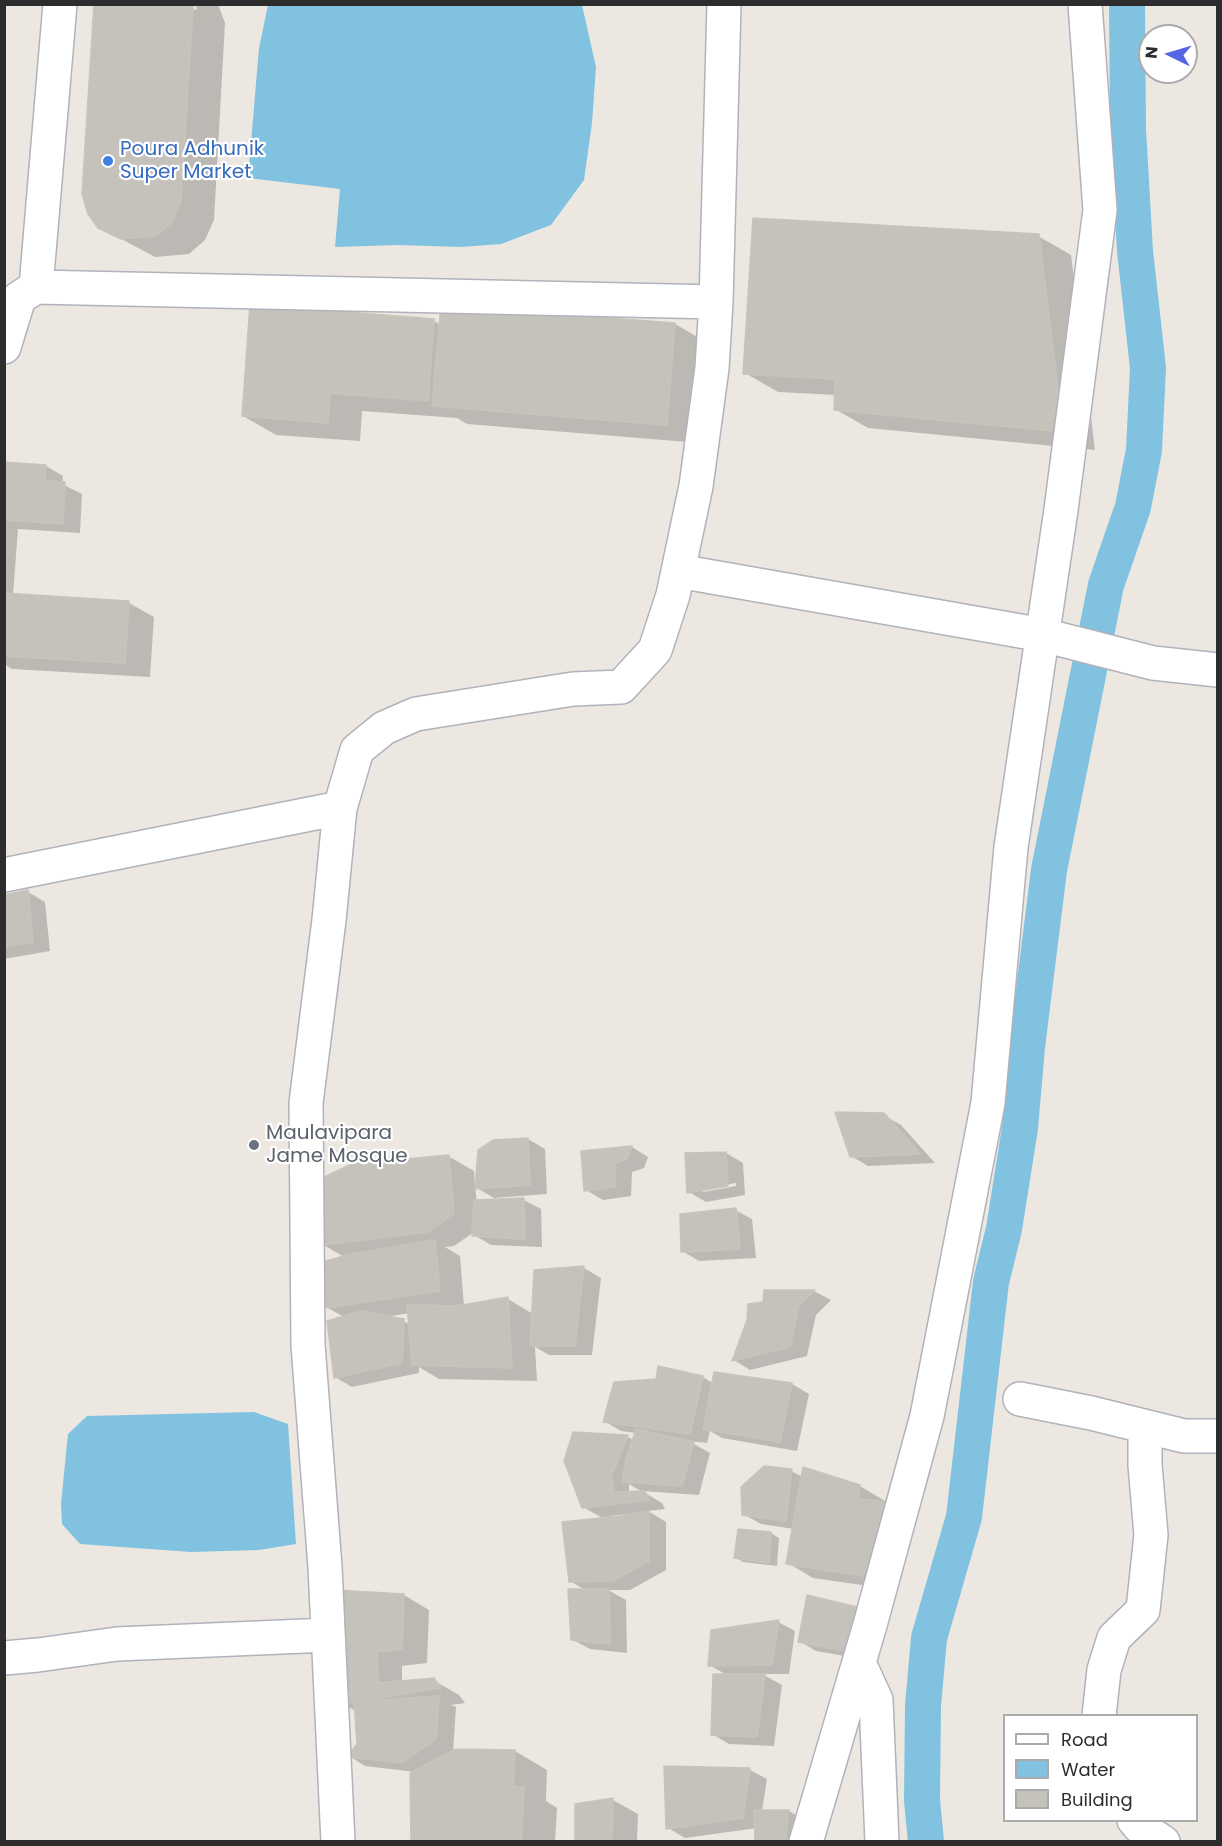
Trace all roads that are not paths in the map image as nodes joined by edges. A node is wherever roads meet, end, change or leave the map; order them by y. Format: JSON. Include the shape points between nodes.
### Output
{"nodes":[{"id":1,"x":60,"y":4,"type":"edge"},
{"id":2,"x":724,"y":4,"type":"edge"},
{"id":3,"x":1085,"y":4,"type":"edge"},
{"id":4,"x":36,"y":287,"type":"junction"},
{"id":5,"x":716,"y":302,"type":"junction"},
{"id":6,"x":4,"y":347,"type":"edge"},
{"id":7,"x":678,"y":571,"type":"junction"},
{"id":8,"x":1048,"y":637,"type":"junction"},
{"id":9,"x":1218,"y":670,"type":"edge"},
{"id":10,"x":340,"y":808,"type":"junction"},
{"id":11,"x":4,"y":875,"type":"edge"},
{"id":12,"x":1020,"y":1399,"type":"dead end"},
{"id":13,"x":1145,"y":1427,"type":"junction"},
{"id":14,"x":1218,"y":1436,"type":"edge"},
{"id":15,"x":328,"y":1635,"type":"junction"},
{"id":16,"x":4,"y":1658,"type":"edge"},
{"id":17,"x":859,"y":1664,"type":"junction"},
{"id":18,"x":1100,"y":1714,"type":"edge"},
{"id":19,"x":1135,"y":1822,"type":"edge"},
{"id":20,"x":338,"y":1842,"type":"edge"},
{"id":21,"x":806,"y":1842,"type":"edge"},
{"id":22,"x":882,"y":1842,"type":"edge"},
{"id":23,"x":1163,"y":1842,"type":"edge"}],
"edges":[{"from":1,"to":4,"type":"street"},
{"from":2,"to":5,"type":"street"},
{"from":3,"to":8,"type":"street","via":[[1100,210]]},
{"from":4,"to":5,"type":"street"},
{"from":4,"to":6,"type":"street","via":[[19,298]]},
{"from":5,"to":7,"type":"street","via":[[712,368],[696,486]]},
{"from":7,"to":8,"type":"street"},
{"from":7,"to":10,"type":"street","via":[[655,650],[621,687],[573,689],[416,714],[384,729],[357,750]]},
{"from":8,"to":9,"type":"street","via":[[1153,663]]},
{"from":8,"to":17,"type":"street","via":[[1011,847],[988,1103],[927,1416]]},
{"from":10,"to":11,"type":"street"},
{"from":10,"to":15,"type":"street","via":[[306,1103],[308,1345]]},
{"from":12,"to":13,"type":"street"},
{"from":13,"to":14,"type":"street","via":[[1184,1436]]},
{"from":13,"to":18,"type":"street","via":[[1151,1535],[1143,1610],[1114,1638],[1104,1670]]},
{"from":15,"to":16,"type":"street","via":[[117,1644]]},
{"from":15,"to":20,"type":"street"},
{"from":17,"to":21,"type":"street"},
{"from":17,"to":22,"type":"street","via":[[876,1700]]},
{"from":19,"to":23,"type":"street"}]}
